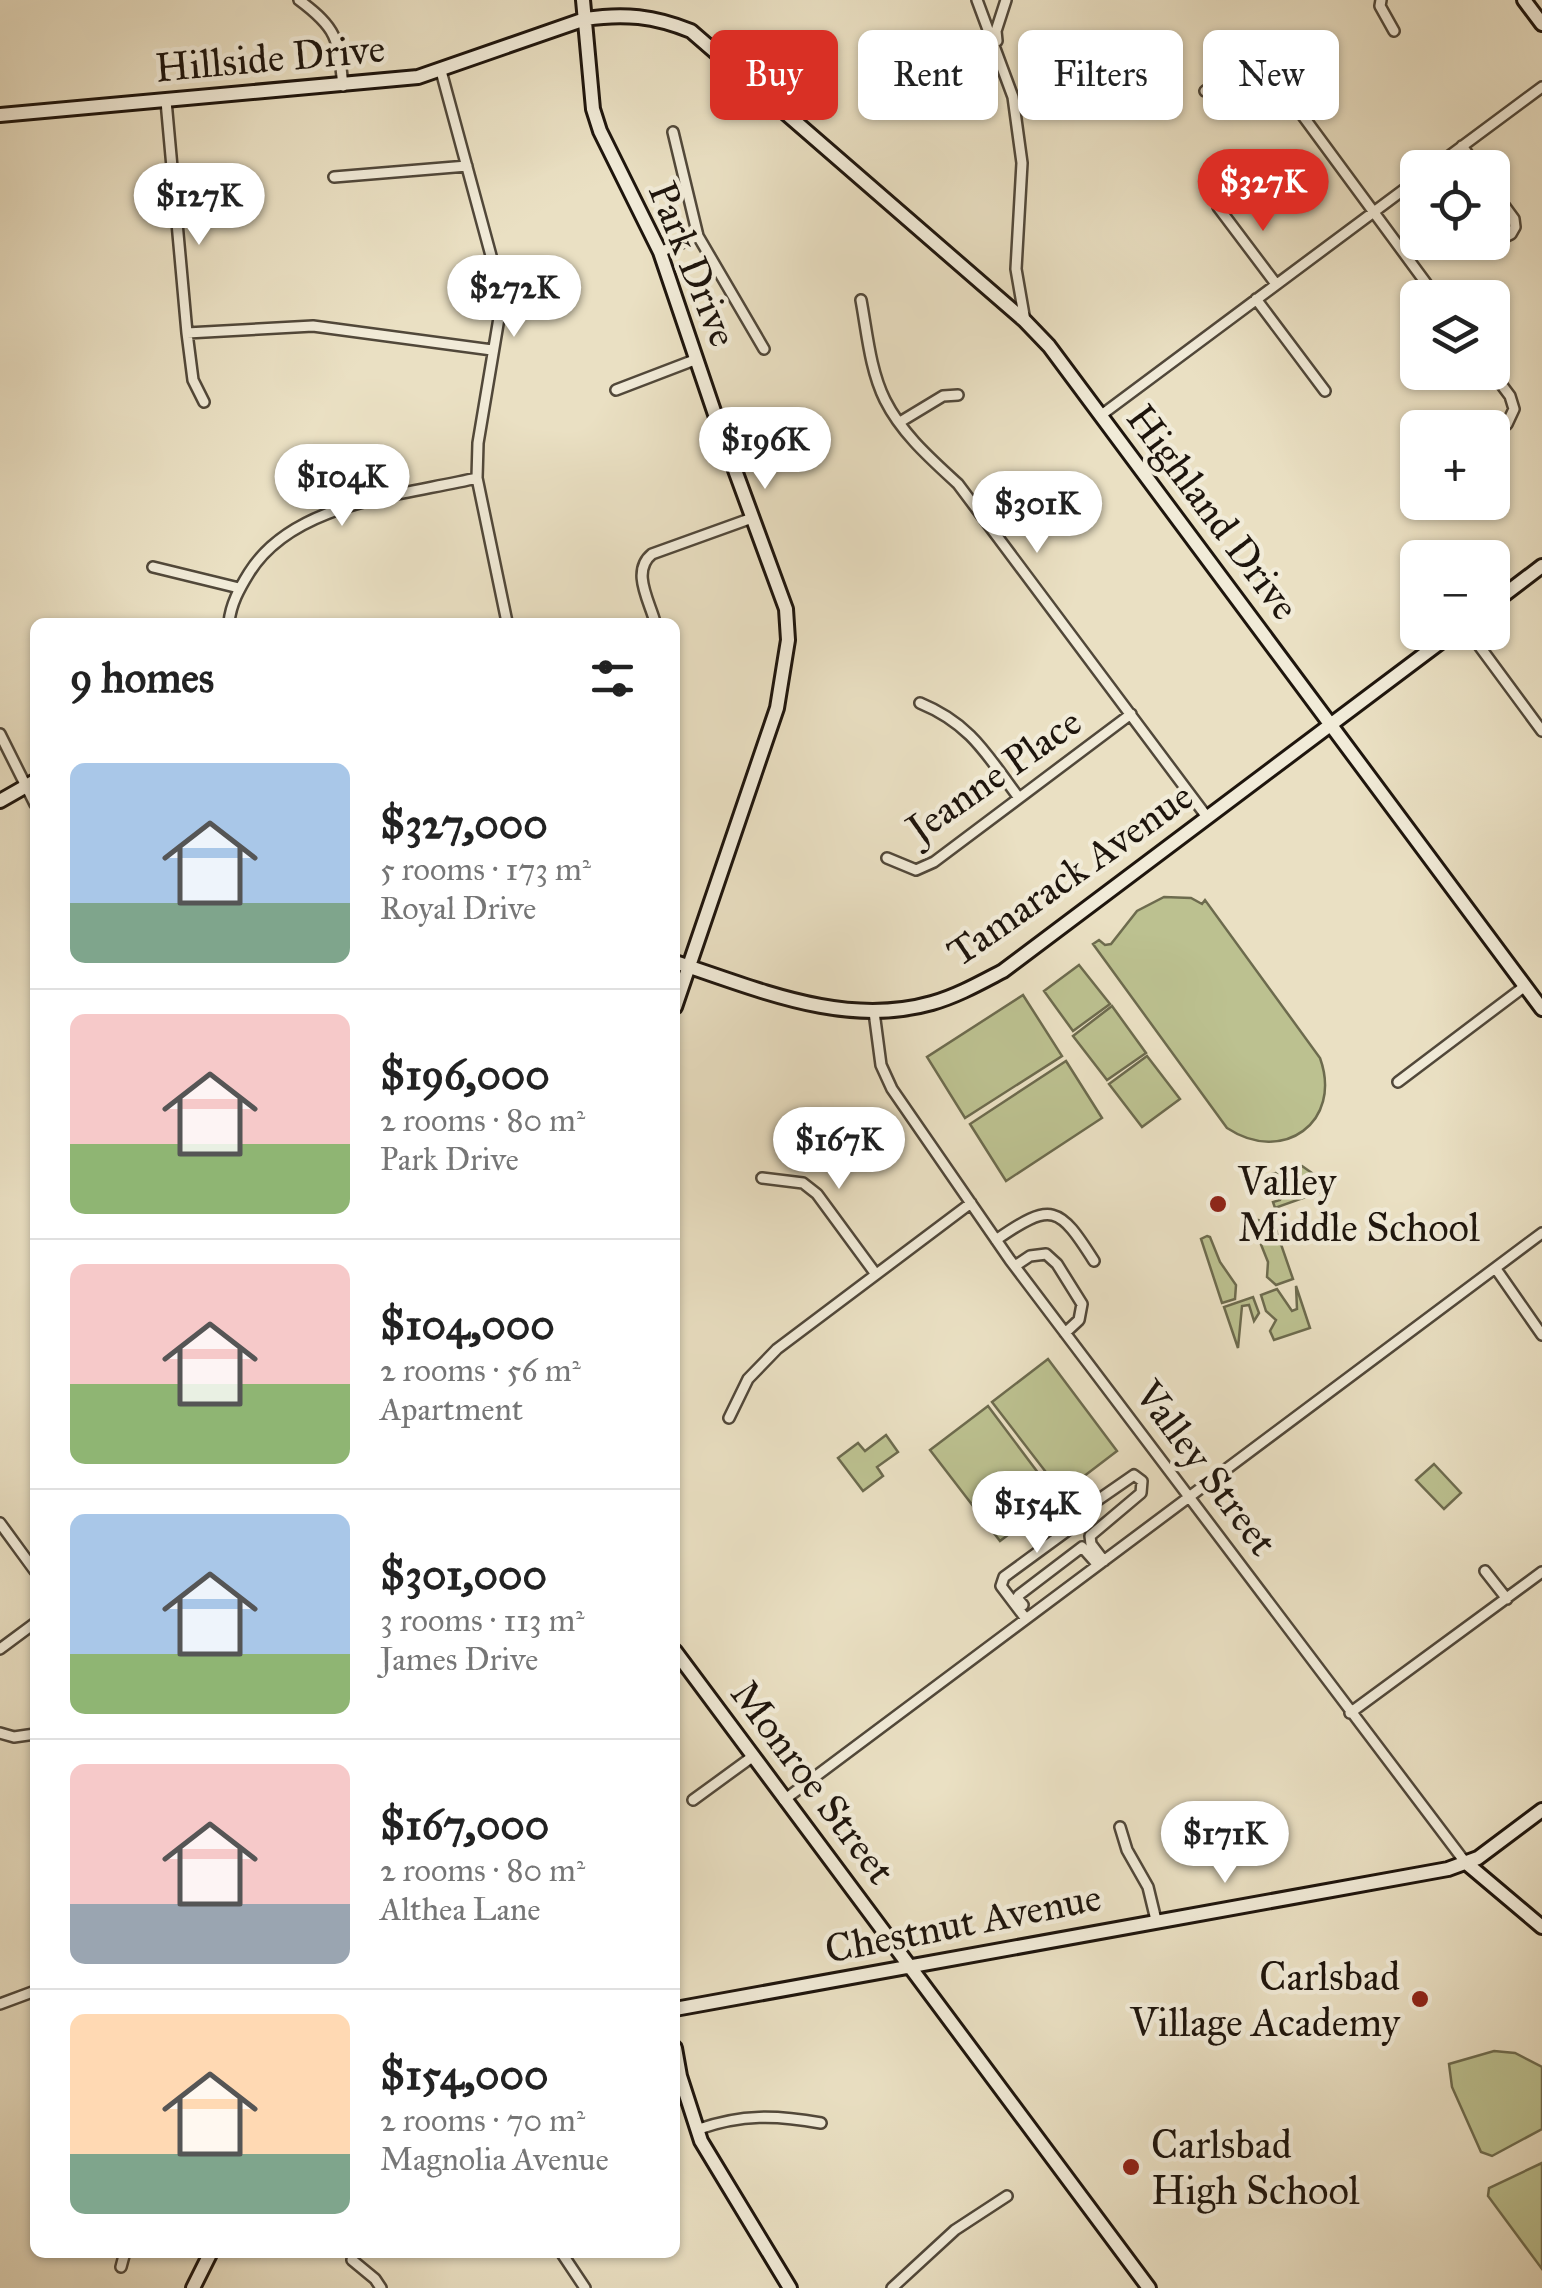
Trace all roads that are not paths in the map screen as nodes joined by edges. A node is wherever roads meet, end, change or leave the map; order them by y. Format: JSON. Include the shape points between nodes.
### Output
{"nodes":[{"id":1,"x":299,"y":0,"type":"edge"},
{"id":2,"x":584,"y":0,"type":"edge"},
{"id":3,"x":976,"y":0,"type":"edge"},
{"id":4,"x":1006,"y":0,"type":"edge"},
{"id":5,"x":1381,"y":0,"type":"edge"},
{"id":6,"x":1524,"y":0,"type":"edge"},
{"id":7,"x":585,"y":19,"type":"junction"},
{"id":8,"x":1542,"y":24,"type":"edge"},
{"id":9,"x":988,"y":30,"type":"edge"},
{"id":10,"x":997,"y":30,"type":"edge"},
{"id":11,"x":1394,"y":31,"type":"dead end"},
{"id":12,"x":998,"y":53,"type":"edge"},
{"id":13,"x":441,"y":71,"type":"junction"},
{"id":14,"x":343,"y":86,"type":"junction"},
{"id":15,"x":1542,"y":86,"type":"edge"},
{"id":16,"x":166,"y":101,"type":"junction"},
{"id":17,"x":0,"y":114,"type":"edge"},
{"id":18,"x":1306,"y":120,"type":"edge"},
{"id":19,"x":673,"y":132,"type":"dead end"},
{"id":20,"x":1462,"y":146,"type":"junction"},
{"id":21,"x":1457,"y":150,"type":"edge"},
{"id":22,"x":1465,"y":150,"type":"edge"},
{"id":23,"x":466,"y":166,"type":"junction"},
{"id":24,"x":334,"y":177,"type":"dead end"},
{"id":25,"x":1400,"y":192,"type":"edge"},
{"id":26,"x":1218,"y":206,"type":"dead end"},
{"id":27,"x":1373,"y":212,"type":"junction"},
{"id":28,"x":698,"y":236,"type":"junction"},
{"id":29,"x":660,"y":252,"type":"junction"},
{"id":30,"x":1423,"y":280,"type":"edge"},
{"id":31,"x":1276,"y":284,"type":"junction"},
{"id":32,"x":1256,"y":299,"type":"junction"},
{"id":33,"x":861,"y":300,"type":"dead end"},
{"id":34,"x":1025,"y":321,"type":"junction"},
{"id":35,"x":187,"y":334,"type":"junction"},
{"id":36,"x":764,"y":349,"type":"dead end"},
{"id":37,"x":492,"y":350,"type":"junction"},
{"id":38,"x":697,"y":359,"type":"junction"},
{"id":39,"x":616,"y":390,"type":"dead end"},
{"id":40,"x":1506,"y":390,"type":"edge"},
{"id":41,"x":1325,"y":391,"type":"dead end"},
{"id":42,"x":958,"y":395,"type":"dead end"},
{"id":43,"x":204,"y":402,"type":"dead end"},
{"id":44,"x":1100,"y":416,"type":"junction"},
{"id":45,"x":1510,"y":418,"type":"edge"},
{"id":46,"x":900,"y":422,"type":"junction"},
{"id":47,"x":477,"y":478,"type":"junction"},
{"id":48,"x":752,"y":518,"type":"junction"},
{"id":49,"x":1542,"y":566,"type":"edge"},
{"id":50,"x":153,"y":567,"type":"dead end"},
{"id":51,"x":239,"y":588,"type":"junction"},
{"id":52,"x":1510,"y":590,"type":"edge"},
{"id":53,"x":230,"y":618,"type":"edge"},
{"id":54,"x":506,"y":618,"type":"edge"},
{"id":55,"x":654,"y":618,"type":"edge"},
{"id":56,"x":1430,"y":650,"type":"edge"},
{"id":57,"x":1482,"y":650,"type":"edge"},
{"id":58,"x":920,"y":704,"type":"dead end"},
{"id":59,"x":1131,"y":714,"type":"junction"},
{"id":60,"x":1330,"y":724,"type":"junction"},
{"id":61,"x":1542,"y":731,"type":"edge"},
{"id":62,"x":0,"y":734,"type":"edge"},
{"id":63,"x":30,"y":782,"type":"edge"},
{"id":64,"x":30,"y":785,"type":"edge"},
{"id":65,"x":1019,"y":798,"type":"junction"},
{"id":66,"x":0,"y":802,"type":"edge"},
{"id":67,"x":1207,"y":817,"type":"junction"},
{"id":68,"x":887,"y":858,"type":"dead end"},
{"id":69,"x":682,"y":964,"type":"edge"},
{"id":70,"x":1525,"y":986,"type":"junction"},
{"id":71,"x":1542,"y":1009,"type":"edge"},
{"id":72,"x":874,"y":1012,"type":"junction"},
{"id":73,"x":1398,"y":1082,"type":"dead end"},
{"id":74,"x":762,"y":1178,"type":"dead end"},
{"id":75,"x":970,"y":1202,"type":"junction"},
{"id":76,"x":1542,"y":1234,"type":"edge"},
{"id":77,"x":996,"y":1240,"type":"junction"},
{"id":78,"x":1094,"y":1261,"type":"dead end"},
{"id":79,"x":1015,"y":1266,"type":"junction"},
{"id":80,"x":1496,"y":1270,"type":"junction"},
{"id":81,"x":875,"y":1274,"type":"junction"},
{"id":82,"x":1065,"y":1333,"type":"junction"},
{"id":83,"x":1542,"y":1335,"type":"edge"},
{"id":84,"x":729,"y":1418,"type":"dead end"},
{"id":85,"x":1188,"y":1498,"type":"junction"},
{"id":86,"x":0,"y":1523,"type":"edge"},
{"id":87,"x":1070,"y":1528,"type":"junction"},
{"id":88,"x":1082,"y":1547,"type":"junction"},
{"id":89,"x":1101,"y":1563,"type":"junction"},
{"id":90,"x":30,"y":1565,"type":"edge"},
{"id":91,"x":1485,"y":1571,"type":"dead end"},
{"id":92,"x":1542,"y":1572,"type":"edge"},
{"id":93,"x":1506,"y":1598,"type":"junction"},
{"id":94,"x":1028,"y":1617,"type":"junction"},
{"id":95,"x":30,"y":1627,"type":"edge"},
{"id":96,"x":0,"y":1649,"type":"edge"},
{"id":97,"x":680,"y":1658,"type":"edge"},
{"id":98,"x":1350,"y":1713,"type":"junction"},
{"id":99,"x":0,"y":1732,"type":"edge"},
{"id":100,"x":30,"y":1735,"type":"edge"},
{"id":101,"x":752,"y":1757,"type":"junction"},
{"id":102,"x":693,"y":1800,"type":"dead end"},
{"id":103,"x":784,"y":1800,"type":"junction"},
{"id":104,"x":1542,"y":1810,"type":"edge"},
{"id":105,"x":1120,"y":1826,"type":"dead end"},
{"id":106,"x":1465,"y":1862,"type":"junction"},
{"id":107,"x":1156,"y":1920,"type":"junction"},
{"id":108,"x":1542,"y":1927,"type":"edge"},
{"id":109,"x":910,"y":1965,"type":"junction"},
{"id":110,"x":30,"y":1993,"type":"edge"},
{"id":111,"x":0,"y":2004,"type":"edge"},
{"id":112,"x":680,"y":2005,"type":"edge"},
{"id":113,"x":680,"y":2076,"type":"edge"},
{"id":114,"x":821,"y":2123,"type":"dead end"},
{"id":115,"x":698,"y":2129,"type":"junction"},
{"id":116,"x":1007,"y":2196,"type":"dead end"},
{"id":117,"x":124,"y":2258,"type":"edge"},
{"id":118,"x":208,"y":2258,"type":"edge"},
{"id":119,"x":565,"y":2258,"type":"edge"},
{"id":120,"x":352,"y":2260,"type":"dead end"},
{"id":121,"x":121,"y":2267,"type":"dead end"},
{"id":122,"x":193,"y":2288,"type":"edge"},
{"id":123,"x":381,"y":2288,"type":"edge"},
{"id":124,"x":584,"y":2288,"type":"edge"},
{"id":125,"x":790,"y":2288,"type":"edge"},
{"id":126,"x":892,"y":2288,"type":"edge"},
{"id":127,"x":1150,"y":2288,"type":"edge"}],
"edges":[{"from":1,"to":14,"type":"street","via":[[333,32]]},
{"from":2,"to":7,"type":"street","name":"Park Drive"},
{"from":3,"to":9,"type":"street"},
{"from":4,"to":10,"type":"street"},
{"from":5,"to":11,"type":"street"},
{"from":6,"to":8,"type":"street"},
{"from":7,"to":13,"type":"street","name":"Hillside Drive"},
{"from":7,"to":29,"type":"street","name":"Park Drive","via":[[600,131]]},
{"from":7,"to":34,"type":"street","name":"Hillside Drive","via":[[640,16],[706,40]]},
{"from":12,"to":34,"type":"street","via":[[1013,97],[1022,163],[1016,256]]},
{"from":13,"to":14,"type":"street","name":"Hillside Drive"},
{"from":13,"to":23,"type":"street"},
{"from":14,"to":16,"type":"street","name":"Hillside Drive"},
{"from":15,"to":20,"type":"street"},
{"from":16,"to":17,"type":"street","name":"Hillside Drive"},
{"from":16,"to":35,"type":"street"},
{"from":18,"to":27,"type":"street"},
{"from":19,"to":28,"type":"street"},
{"from":20,"to":21,"type":"street"},
{"from":20,"to":22,"type":"street"},
{"from":23,"to":24,"type":"street"},
{"from":23,"to":37,"type":"street","via":[[492,263],[499,318]]},
{"from":25,"to":27,"type":"street"},
{"from":26,"to":31,"type":"street"},
{"from":27,"to":30,"type":"street"},
{"from":27,"to":31,"type":"street"},
{"from":28,"to":29,"type":"street"},
{"from":28,"to":36,"type":"street"},
{"from":29,"to":38,"type":"street","name":"Park Drive"},
{"from":31,"to":32,"type":"street"},
{"from":32,"to":41,"type":"street"},
{"from":32,"to":44,"type":"street"},
{"from":33,"to":46,"type":"street","via":[[875,371]]},
{"from":34,"to":44,"type":"street","name":"Highland Drive"},
{"from":35,"to":37,"type":"street","via":[[313,326]]},
{"from":35,"to":43,"type":"street","via":[[193,380]]},
{"from":37,"to":47,"type":"street"},
{"from":38,"to":39,"type":"street"},
{"from":38,"to":48,"type":"street","name":"Park Drive"},
{"from":40,"to":45,"type":"street","via":[[1514,410]]},
{"from":42,"to":46,"type":"street","via":[[943,396]]},
{"from":44,"to":60,"type":"street","name":"Highland Drive"},
{"from":46,"to":59,"type":"street","via":[[958,484]]},
{"from":47,"to":51,"type":"street","via":[[309,519],[260,556]]},
{"from":47,"to":54,"type":"street"},
{"from":48,"to":55,"type":"street","via":[[644,561],[640,573]]},
{"from":48,"to":69,"type":"street","name":"Park Drive","via":[[786,609],[783,682]]},
{"from":49,"to":52,"type":"street"},
{"from":50,"to":51,"type":"street"},
{"from":51,"to":53,"type":"street"},
{"from":56,"to":60,"type":"street","name":"Tamarack Avenue"},
{"from":57,"to":61,"type":"street"},
{"from":58,"to":65,"type":"street","via":[[970,732]]},
{"from":59,"to":65,"type":"street","name":"Jeanne Place"},
{"from":59,"to":67,"type":"street"},
{"from":60,"to":67,"type":"street","name":"Tamarack Avenue"},
{"from":60,"to":70,"type":"street","name":"Highland Drive"},
{"from":62,"to":63,"type":"street"},
{"from":64,"to":66,"type":"street"},
{"from":65,"to":68,"type":"street","name":"Jeanne Place","via":[[934,862],[916,870]]},
{"from":67,"to":72,"type":"street","name":"Tamarack Avenue","via":[[1003,971],[932,1004]]},
{"from":69,"to":72,"type":"street","name":"Tamarack Avenue","via":[[815,1007]]},
{"from":70,"to":71,"type":"street","name":"Highland Drive"},
{"from":70,"to":73,"type":"street"},
{"from":72,"to":75,"type":"street","name":"Valley Street","via":[[892,1089]]},
{"from":74,"to":81,"type":"street","via":[[803,1183],[816,1194]]},
{"from":75,"to":77,"type":"street","name":"Valley Street"},
{"from":75,"to":81,"type":"street"},
{"from":76,"to":80,"type":"street"},
{"from":77,"to":78,"type":"street","via":[[1030,1217],[1054,1215],[1078,1233]]},
{"from":77,"to":79,"type":"street","name":"Valley Street"},
{"from":79,"to":82,"type":"street","name":"Valley Street"},
{"from":79,"to":82,"type":"street","via":[[1046,1254],[1057,1264],[1082,1304],[1079,1320]]},
{"from":80,"to":83,"type":"street"},
{"from":80,"to":85,"type":"street"},
{"from":81,"to":84,"type":"street","via":[[776,1349],[748,1378]]},
{"from":82,"to":85,"type":"street","name":"Valley Street"},
{"from":85,"to":89,"type":"street"},
{"from":85,"to":98,"type":"street","name":"Valley Street"},
{"from":86,"to":90,"type":"street"},
{"from":87,"to":88,"type":"street"},
{"from":87,"to":89,"type":"street","via":[[1134,1475],[1142,1482],[1142,1493],[1090,1536]]},
{"from":87,"to":94,"type":"street","via":[[1004,1577],[1002,1586]]},
{"from":88,"to":89,"type":"street"},
{"from":88,"to":94,"type":"street","via":[[1017,1598]]},
{"from":89,"to":94,"type":"street"},
{"from":91,"to":93,"type":"street"},
{"from":92,"to":93,"type":"street"},
{"from":93,"to":98,"type":"street"},
{"from":94,"to":103,"type":"street"},
{"from":95,"to":96,"type":"street"},
{"from":97,"to":101,"type":"street","name":"Monroe Street"},
{"from":98,"to":106,"type":"street","name":"Valley Street"},
{"from":99,"to":100,"type":"street"},
{"from":101,"to":102,"type":"street"},
{"from":101,"to":103,"type":"street","name":"Monroe Street"},
{"from":103,"to":109,"type":"street","name":"Monroe Street"},
{"from":104,"to":106,"type":"street","name":"Chestnut Avenue"},
{"from":105,"to":107,"type":"street"},
{"from":106,"to":107,"type":"street","name":"Chestnut Avenue"},
{"from":106,"to":108,"type":"street","name":"Valley Street"},
{"from":107,"to":109,"type":"street","name":"Chestnut Avenue"},
{"from":109,"to":112,"type":"street","name":"Chestnut Avenue"},
{"from":109,"to":127,"type":"street","name":"Monroe Street"},
{"from":110,"to":111,"type":"street"},
{"from":113,"to":115,"type":"street"},
{"from":114,"to":115,"type":"street","via":[[757,2115]]},
{"from":115,"to":125,"type":"street"},
{"from":116,"to":126,"type":"street","via":[[956,2230]]},
{"from":117,"to":121,"type":"street"},
{"from":118,"to":122,"type":"street"},
{"from":119,"to":124,"type":"street"},
{"from":120,"to":123,"type":"street"}]}
